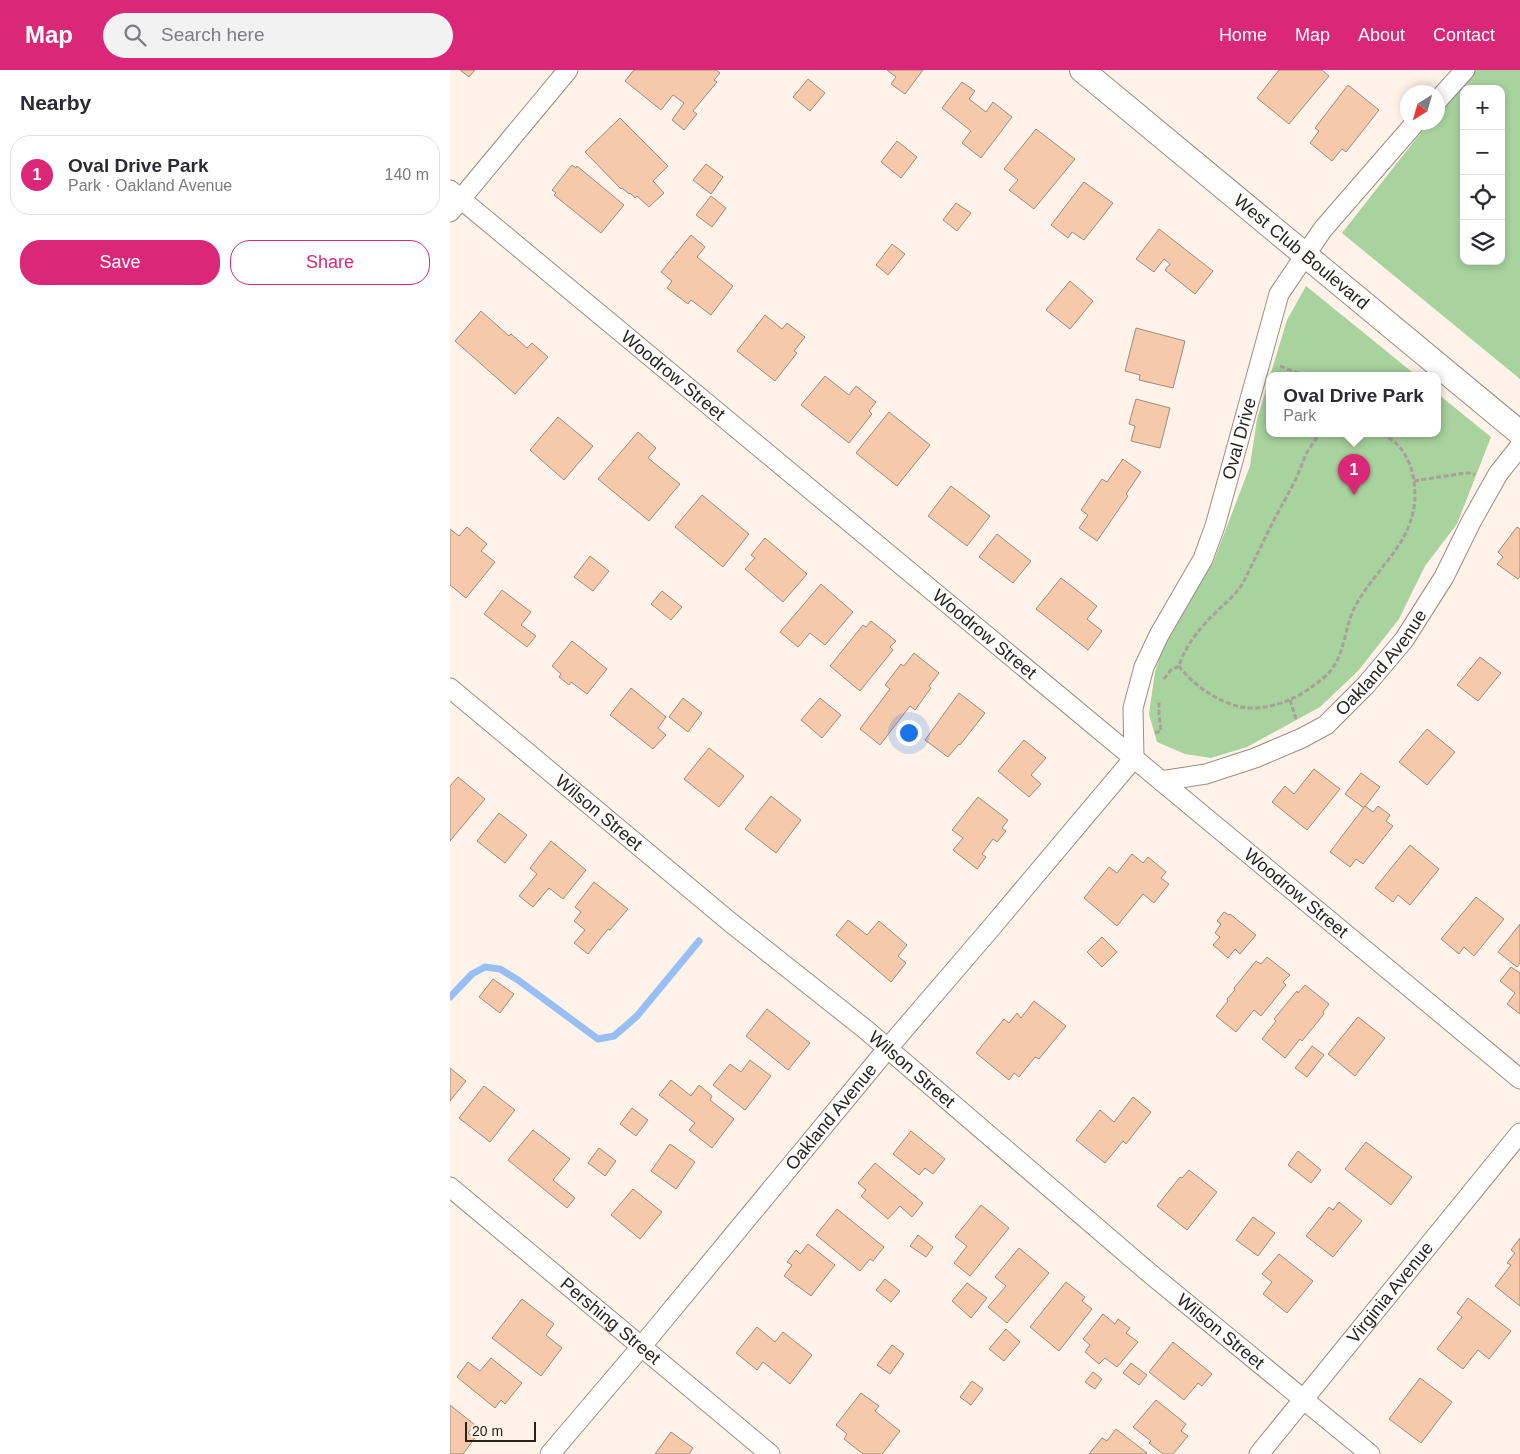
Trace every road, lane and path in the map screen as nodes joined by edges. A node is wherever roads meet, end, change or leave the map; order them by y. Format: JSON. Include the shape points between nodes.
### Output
{"nodes":[{"id":1,"x":568,"y":70,"type":"edge"},
{"id":2,"x":1082,"y":70,"type":"edge"},
{"id":3,"x":1465,"y":70,"type":"edge"},
{"id":4,"x":1445,"y":92,"type":"edge"},
{"id":5,"x":1409,"y":130,"type":"edge"},
{"id":6,"x":454,"y":200,"type":"edge"},
{"id":7,"x":1305,"y":254,"type":"junction"},
{"id":8,"x":1283,"y":367,"type":"dead end"},
{"id":9,"x":1295,"y":372,"type":"edge"},
{"id":10,"x":1520,"y":433,"type":"edge"},
{"id":11,"x":1317,"y":437,"type":"edge"},
{"id":12,"x":1386,"y":437,"type":"edge"},
{"id":13,"x":1520,"y":446,"type":"edge"},
{"id":14,"x":1465,"y":473,"type":"dead end"},
{"id":15,"x":1414,"y":481,"type":"junction"},
{"id":16,"x":1179,"y":666,"type":"junction"},
{"id":17,"x":1162,"y":684,"type":"dead end"},
{"id":18,"x":450,"y":688,"type":"edge"},
{"id":19,"x":1159,"y":695,"type":"dead end"},
{"id":20,"x":1154,"y":734,"type":"dead end"},
{"id":21,"x":1134,"y":758,"type":"junction"},
{"id":22,"x":1162,"y":781,"type":"junction"},
{"id":23,"x":888,"y":1048,"type":"junction"},
{"id":24,"x":1520,"y":1079,"type":"edge"},
{"id":25,"x":1520,"y":1133,"type":"edge"},
{"id":26,"x":450,"y":1187,"type":"edge"},
{"id":27,"x":641,"y":1347,"type":"junction"},
{"id":28,"x":1304,"y":1400,"type":"junction"},
{"id":29,"x":550,"y":1454,"type":"edge"},
{"id":30,"x":770,"y":1454,"type":"edge"},
{"id":31,"x":1259,"y":1454,"type":"edge"},
{"id":32,"x":1370,"y":1454,"type":"edge"}],
"edges":[{"from":1,"to":6,"type":"street"},
{"from":2,"to":7,"type":"street","name":"West Club Boulevard"},
{"from":3,"to":4,"type":"street"},
{"from":5,"to":7,"type":"street","name":"Oval Drive"},
{"from":6,"to":21,"type":"street","name":"Woodrow Street"},
{"from":7,"to":10,"type":"street","name":"West Club Boulevard"},
{"from":7,"to":21,"type":"street","name":"Oval Drive","via":[[1279,294],[1203,559],[1159,635],[1144,668],[1133,708]]},
{"from":8,"to":9,"type":"path"},
{"from":11,"to":16,"type":"path","via":[[1243,583],[1192,639]]},
{"from":12,"to":15,"type":"path","via":[[1402,448]]},
{"from":13,"to":22,"type":"street","name":"Oakland Avenue","via":[[1498,474],[1444,577],[1404,640],[1326,725],[1255,758],[1206,774]]},
{"from":14,"to":15,"type":"path"},
{"from":15,"to":16,"type":"path","via":[[1410,526],[1357,602],[1349,618],[1339,656],[1327,675],[1290,700],[1250,708],[1210,694],[1186,676]]},
{"from":16,"to":17,"type":"path","via":[[1171,670]]},
{"from":18,"to":23,"type":"street","name":"Wilson Street","via":[[722,916]]},
{"from":19,"to":20,"type":"path","via":[[1161,731]]},
{"from":21,"to":22,"type":"street","name":"Woodrow Street"},
{"from":21,"to":23,"type":"street","name":"Oakland Avenue"},
{"from":22,"to":24,"type":"street","name":"Woodrow Street"},
{"from":23,"to":27,"type":"street","name":"Oakland Avenue"},
{"from":23,"to":28,"type":"street","name":"Wilson Street","via":[[1147,1271]]},
{"from":25,"to":28,"type":"street","name":"Virginia Avenue"},
{"from":26,"to":27,"type":"street","name":"Pershing Street"},
{"from":27,"to":29,"type":"street","name":"Oakland Avenue"},
{"from":27,"to":30,"type":"street","name":"Pershing Street"},
{"from":28,"to":31,"type":"street","name":"Virginia Avenue"},
{"from":28,"to":32,"type":"street","name":"Wilson Street"}]}
